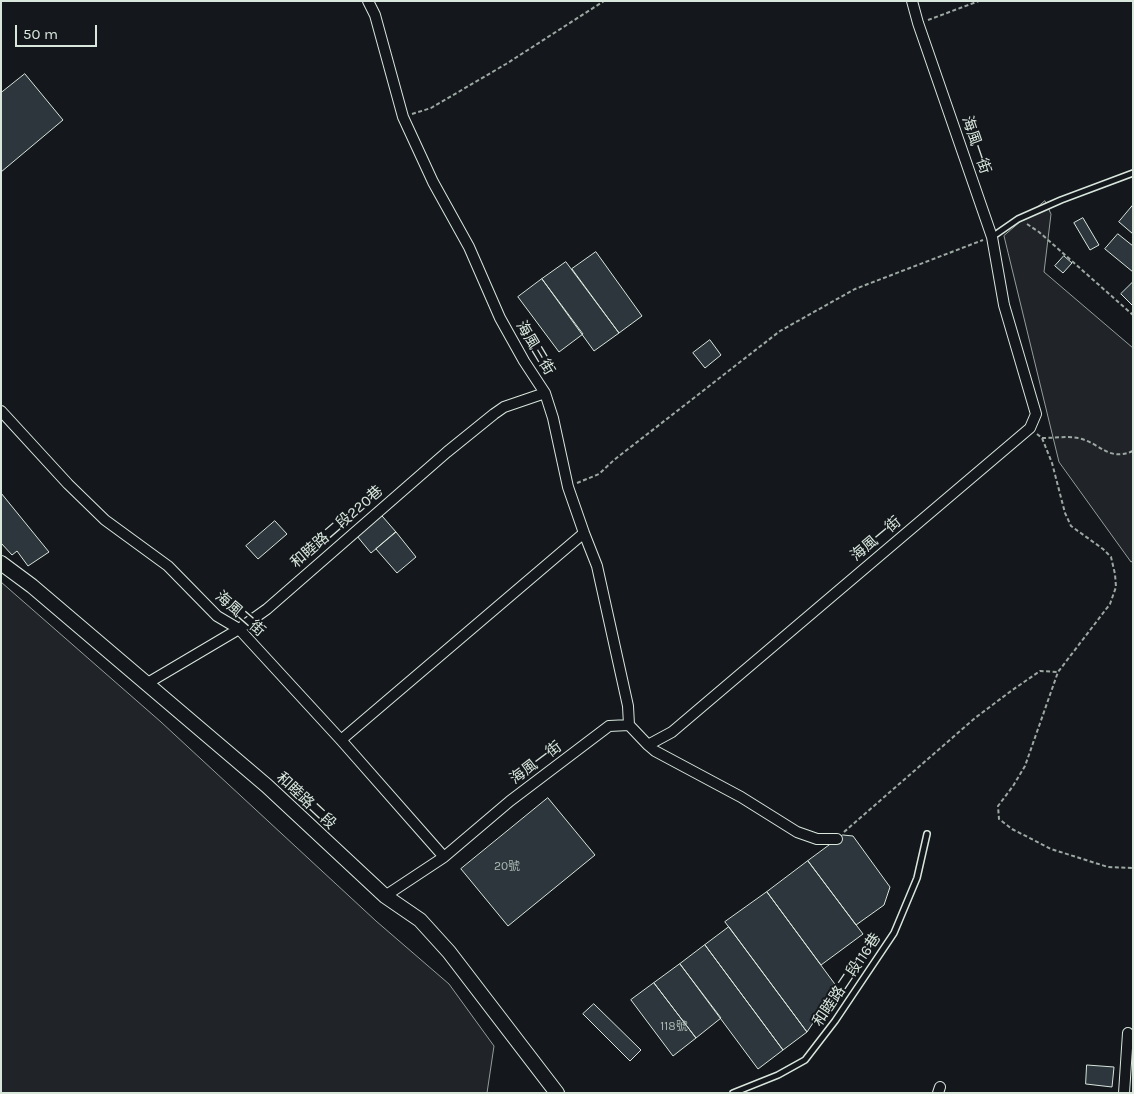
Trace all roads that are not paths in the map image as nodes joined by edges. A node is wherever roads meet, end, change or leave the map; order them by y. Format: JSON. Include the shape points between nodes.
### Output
{"nodes":[{"id":1,"x":368,"y":1,"type":"edge"},
{"id":2,"x":912,"y":1,"type":"edge"},
{"id":3,"x":1133,"y":173,"type":"edge"},
{"id":4,"x":992,"y":237,"type":"junction"},
{"id":5,"x":545,"y":394,"type":"junction"},
{"id":6,"x":3,"y":417,"type":"edge"},
{"id":7,"x":584,"y":533,"type":"junction"},
{"id":8,"x":1,"y":563,"type":"edge"},
{"id":9,"x":239,"y":629,"type":"junction"},
{"id":10,"x":146,"y":684,"type":"junction"},
{"id":11,"x":629,"y":725,"type":"junction"},
{"id":12,"x":341,"y":740,"type":"junction"},
{"id":13,"x":648,"y":745,"type":"junction"},
{"id":14,"x":927,"y":834,"type":"dead end"},
{"id":15,"x":836,"y":838,"type":"road end"},
{"id":16,"x":444,"y":857,"type":"junction"},
{"id":17,"x":384,"y":896,"type":"junction"},
{"id":18,"x":1128,"y":1033,"type":"dead end"},
{"id":19,"x":557,"y":1093,"type":"edge"},
{"id":20,"x":732,"y":1093,"type":"edge"},
{"id":21,"x":1124,"y":1093,"type":"edge"}],
"edges":[{"from":1,"to":5,"type":"street","name":"海風三街","via":[[403,117],[433,182],[469,247],[500,318]]},
{"from":2,"to":4,"type":"street","name":"海風一街"},
{"from":3,"to":4,"type":"lane","via":[[1062,200],[1018,220]]},
{"from":4,"to":13,"type":"street","name":"海風一街","via":[[1004,305],[1036,414],[1030,428],[672,732]]},
{"from":5,"to":7,"type":"street","name":"海風三街","via":[[568,487]]},
{"from":5,"to":9,"type":"street","name":"和睦路二段220巷","via":[[504,407],[494,414]]},
{"from":6,"to":9,"type":"street","name":"海風二街","via":[[105,520],[168,566],[217,616]]},
{"from":7,"to":11,"type":"street","name":"海風三街","via":[[597,566],[628,706]]},
{"from":7,"to":12,"type":"street"},
{"from":8,"to":10,"type":"street","name":"和睦路二段"},
{"from":9,"to":10,"type":"street","name":"和睦路二段220巷"},
{"from":9,"to":12,"type":"street","name":"海風二街"},
{"from":10,"to":17,"type":"street","name":"和睦路二段","via":[[267,786]]},
{"from":11,"to":13,"type":"street"},
{"from":11,"to":16,"type":"street","name":"海風一街","via":[[609,726],[510,801]]},
{"from":12,"to":16,"type":"street","name":"海風二街"},
{"from":13,"to":15,"type":"street","via":[[655,752],[797,832],[816,839]]},
{"from":14,"to":20,"type":"lane","name":"和睦路二段116巷","via":[[917,878],[894,933],[835,1022],[806,1060]]},
{"from":16,"to":17,"type":"street","name":"海風一街"},
{"from":17,"to":19,"type":"street","name":"和睦路二段","via":[[420,920],[449,952]]},
{"from":18,"to":21,"type":"street"}]}
